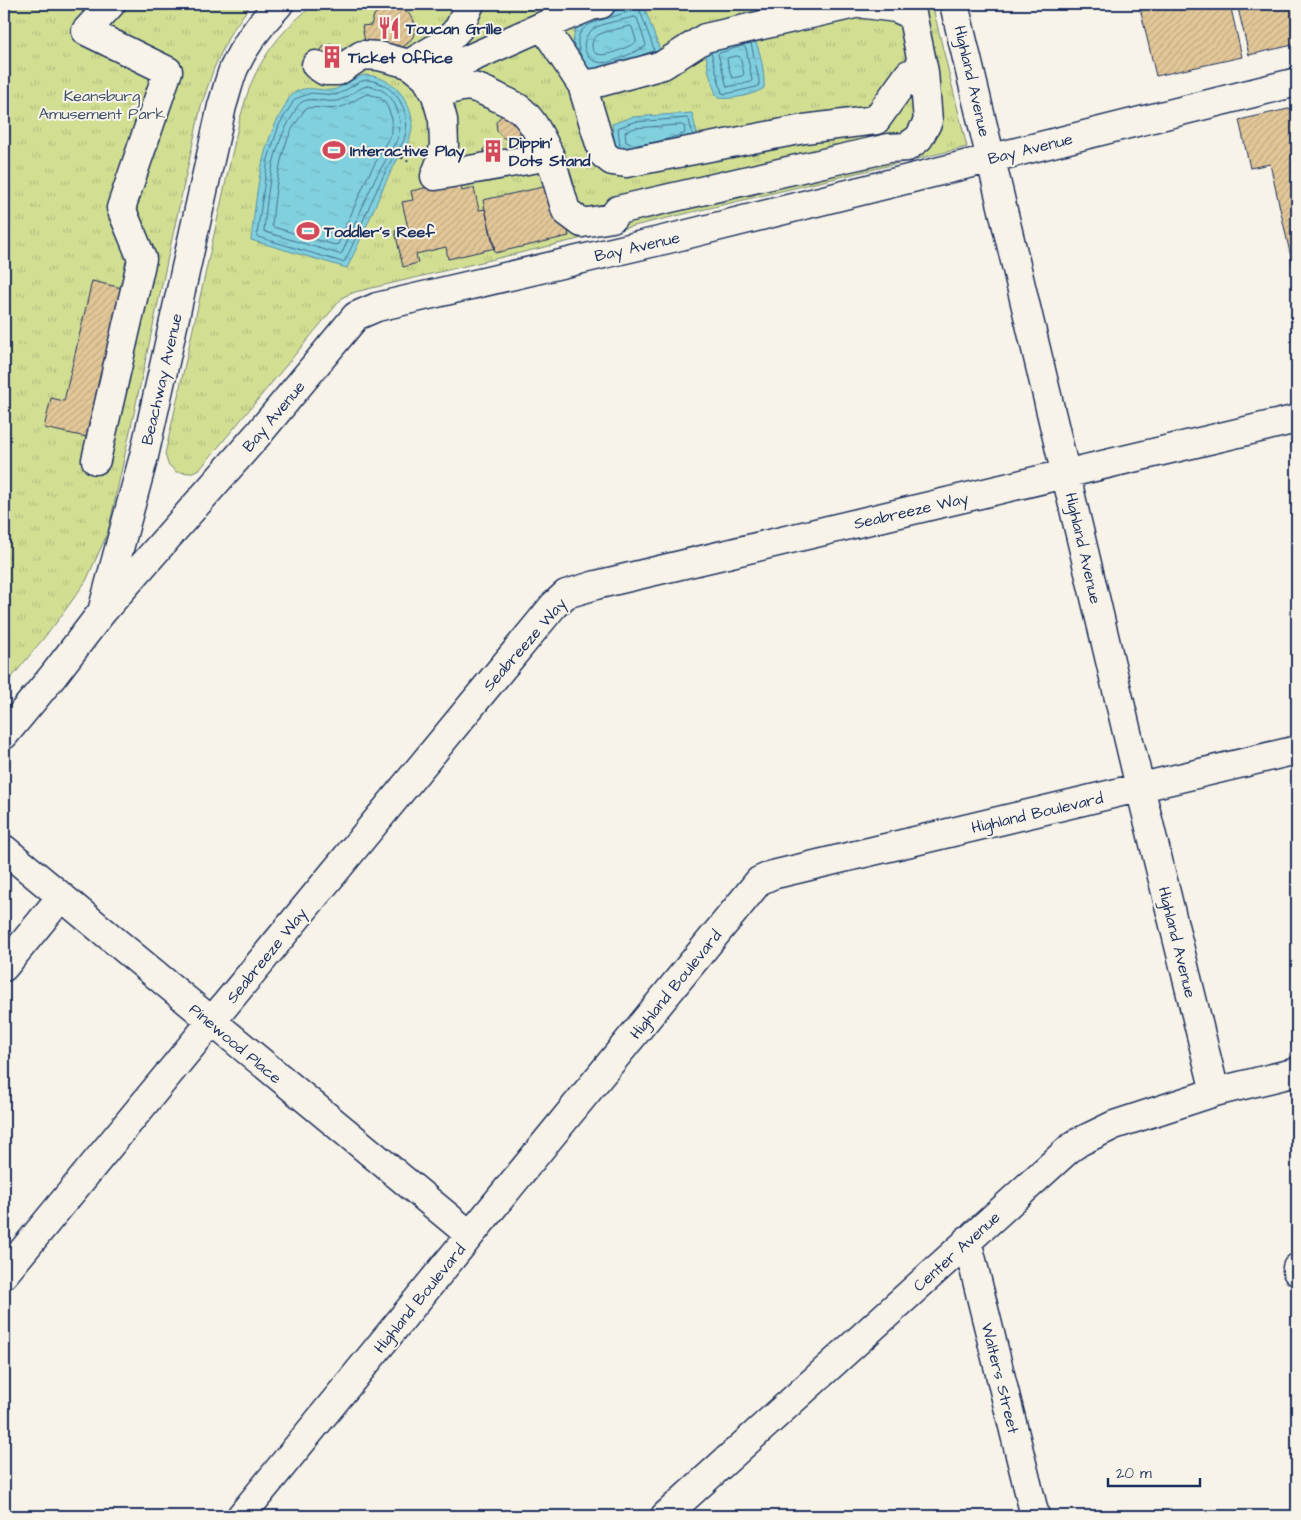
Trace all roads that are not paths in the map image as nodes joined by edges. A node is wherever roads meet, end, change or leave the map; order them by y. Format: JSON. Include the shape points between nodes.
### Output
{"nodes":[{"id":1,"x":111,"y":4,"type":"edge"},
{"id":2,"x":279,"y":4,"type":"edge"},
{"id":3,"x":470,"y":4,"type":"edge"},
{"id":4,"x":598,"y":4,"type":"edge"},
{"id":5,"x":855,"y":4,"type":"edge"},
{"id":6,"x":865,"y":4,"type":"edge"},
{"id":7,"x":954,"y":4,"type":"edge"},
{"id":8,"x":906,"y":9,"type":"edge"},
{"id":9,"x":534,"y":30,"type":"junction"},
{"id":10,"x":316,"y":65,"type":"dead end"},
{"id":11,"x":924,"y":72,"type":"junction"},
{"id":12,"x":427,"y":78,"type":"junction"},
{"id":13,"x":1297,"y":82,"type":"edge"},
{"id":14,"x":582,"y":85,"type":"junction"},
{"id":15,"x":724,"y":144,"type":"junction"},
{"id":16,"x":550,"y":156,"type":"junction"},
{"id":17,"x":991,"y":158,"type":"junction"},
{"id":18,"x":733,"y":184,"type":"junction"},
{"id":19,"x":1297,"y":419,"type":"edge"},
{"id":20,"x":96,"y":460,"type":"dead end"},
{"id":21,"x":1066,"y":473,"type":"junction"},
{"id":22,"x":102,"y":612,"type":"junction"},
{"id":23,"x":4,"y":735,"type":"edge"},
{"id":24,"x":1297,"y":750,"type":"edge"},
{"id":25,"x":1140,"y":787,"type":"junction"},
{"id":26,"x":4,"y":849,"type":"edge"},
{"id":27,"x":61,"y":897,"type":"junction"},
{"id":28,"x":4,"y":967,"type":"edge"},
{"id":29,"x":211,"y":1022,"type":"junction"},
{"id":30,"x":1297,"y":1072,"type":"edge"},
{"id":31,"x":1215,"y":1092,"type":"junction"},
{"id":32,"x":470,"y":1235,"type":"junction"},
{"id":33,"x":967,"y":1240,"type":"junction"},
{"id":34,"x":4,"y":1274,"type":"edge"},
{"id":35,"x":241,"y":1516,"type":"edge"},
{"id":36,"x":665,"y":1516,"type":"edge"},
{"id":37,"x":1035,"y":1516,"type":"edge"}],
"edges":[{"from":1,"to":20,"type":"street","via":[[86,32],[168,71],[121,208],[142,259]]},
{"from":2,"to":22,"type":"street","name":"Beachway Avenue","via":[[247,44],[234,69],[222,106],[144,456]]},
{"from":3,"to":12,"type":"street","via":[[459,28],[446,42]]},
{"from":4,"to":9,"type":"street"},
{"from":5,"to":14,"type":"street","via":[[705,38],[663,65]]},
{"from":6,"to":8,"type":"street"},
{"from":7,"to":17,"type":"street","name":"Highland Avenue"},
{"from":8,"to":11,"type":"street"},
{"from":9,"to":12,"type":"street"},
{"from":9,"to":14,"type":"street"},
{"from":10,"to":12,"type":"street","via":[[325,71],[338,71],[358,50]]},
{"from":11,"to":15,"type":"street","via":[[909,74],[876,120]]},
{"from":11,"to":18,"type":"street","via":[[928,121],[919,138],[908,147],[889,148]]},
{"from":12,"to":16,"type":"street","via":[[457,87],[478,87],[518,108],[527,116]]},
{"from":12,"to":16,"type":"street","via":[[443,120],[444,145],[435,176]]},
{"from":13,"to":17,"type":"street","name":"Bay Avenue"},
{"from":14,"to":15,"type":"street","via":[[603,154],[612,161],[626,163]]},
{"from":15,"to":18,"type":"street"},
{"from":16,"to":18,"type":"street","via":[[566,211],[582,223],[612,218],[618,210]]},
{"from":17,"to":21,"type":"street","name":"Highland Avenue"},
{"from":17,"to":22,"type":"street","name":"Bay Avenue","via":[[672,238],[376,306],[356,316],[260,432]]},
{"from":19,"to":21,"type":"street","name":"Seabreeze Way"},
{"from":21,"to":25,"type":"street","name":"Highland Avenue"},
{"from":21,"to":29,"type":"street","name":"Seabreeze Way","via":[[566,594]]},
{"from":22,"to":23,"type":"street","name":"Beachway Avenue"},
{"from":24,"to":25,"type":"street","name":"Highland Boulevard"},
{"from":25,"to":31,"type":"street","name":"Highland Avenue"},
{"from":25,"to":32,"type":"street","name":"Highland Boulevard","via":[[772,874],[759,881]]},
{"from":26,"to":27,"type":"street","name":"Pinewood Place"},
{"from":27,"to":28,"type":"street"},
{"from":27,"to":29,"type":"street","name":"Pinewood Place"},
{"from":29,"to":32,"type":"street","name":"Pinewood Place"},
{"from":29,"to":34,"type":"street","name":"Seabreeze Way"},
{"from":30,"to":31,"type":"street","name":"Center Avenue"},
{"from":31,"to":33,"type":"street","name":"Center Avenue","via":[[1114,1125],[1079,1142]]},
{"from":32,"to":35,"type":"street","name":"Highland Boulevard"},
{"from":33,"to":36,"type":"street","name":"Center Avenue"},
{"from":33,"to":37,"type":"street","name":"Walters Street"}]}
